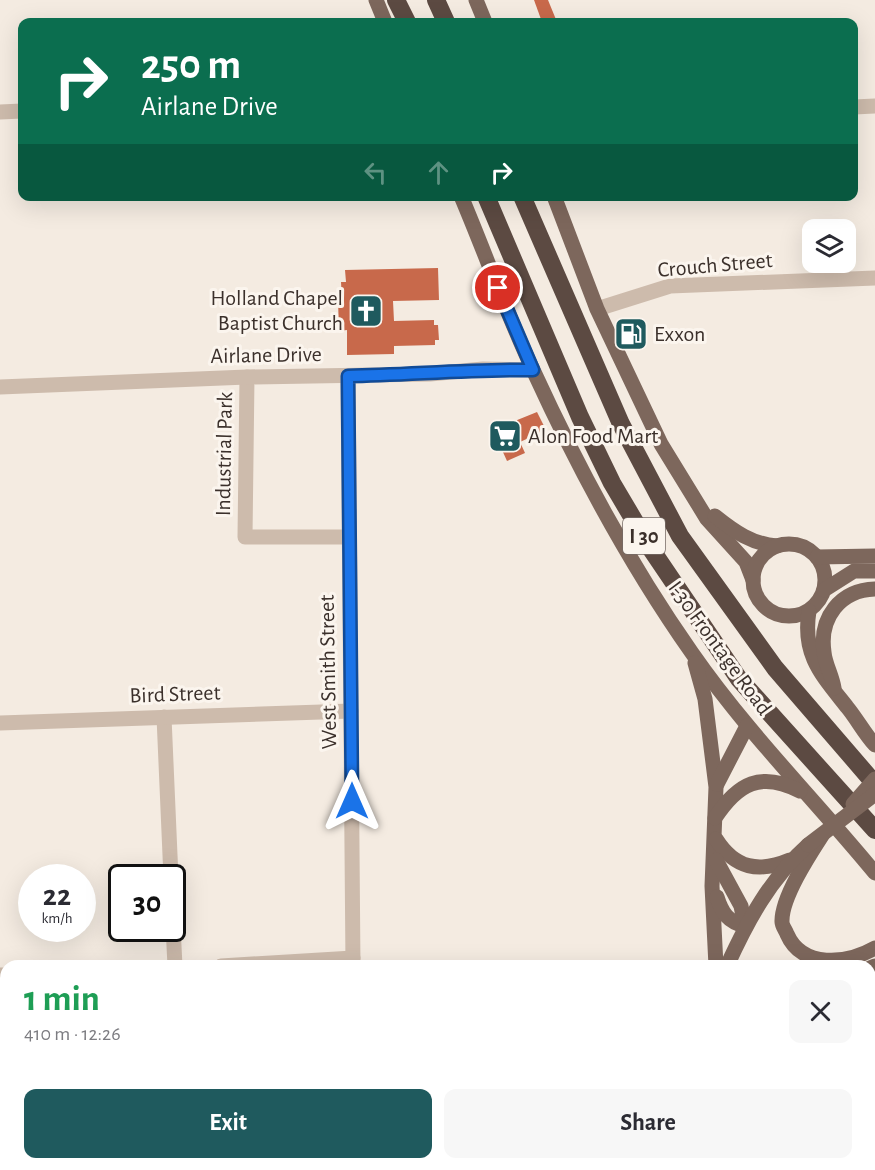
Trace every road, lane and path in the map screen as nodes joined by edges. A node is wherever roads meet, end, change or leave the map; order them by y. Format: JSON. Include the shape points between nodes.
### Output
{"nodes":[{"id":1,"x":376,"y":0,"type":"edge"},
{"id":2,"x":396,"y":0,"type":"edge"},
{"id":3,"x":436,"y":0,"type":"edge"},
{"id":4,"x":476,"y":0,"type":"edge"},
{"id":5,"x":383,"y":18,"type":"edge"},
{"id":6,"x":405,"y":18,"type":"edge"},
{"id":7,"x":444,"y":18,"type":"edge"},
{"id":8,"x":483,"y":18,"type":"edge"},
{"id":9,"x":875,"y":106,"type":"edge"},
{"id":10,"x":858,"y":107,"type":"edge"},
{"id":11,"x":18,"y":111,"type":"edge"},
{"id":12,"x":0,"y":112,"type":"edge"},
{"id":13,"x":462,"y":201,"type":"edge"},
{"id":14,"x":488,"y":201,"type":"edge"},
{"id":15,"x":524,"y":201,"type":"edge"},
{"id":16,"x":556,"y":201,"type":"edge"},
{"id":17,"x":875,"y":278,"type":"edge"},
{"id":18,"x":597,"y":309,"type":"junction"},
{"id":19,"x":533,"y":370,"type":"junction"},
{"id":20,"x":348,"y":376,"type":"junction"},
{"id":21,"x":247,"y":377,"type":"junction"},
{"id":22,"x":0,"y":387,"type":"edge"},
{"id":23,"x":704,"y":511,"type":"junction"},
{"id":24,"x":348,"y":537,"type":"junction"},
{"id":25,"x":777,"y":546,"type":"junction"},
{"id":26,"x":875,"y":556,"type":"edge"},
{"id":27,"x":817,"y":557,"type":"junction"},
{"id":28,"x":875,"y":571,"type":"edge"},
{"id":29,"x":753,"y":580,"type":"junction"},
{"id":30,"x":875,"y":589,"type":"edge"},
{"id":31,"x":824,"y":590,"type":"junction"},
{"id":32,"x":809,"y":610,"type":"junction"},
{"id":33,"x":693,"y":654,"type":"junction"},
{"id":34,"x":835,"y":694,"type":"junction"},
{"id":35,"x":351,"y":711,"type":"junction"},
{"id":36,"x":164,"y":717,"type":"junction"},
{"id":37,"x":0,"y":723,"type":"edge"},
{"id":38,"x":747,"y":726,"type":"junction"},
{"id":39,"x":875,"y":745,"type":"edge"},
{"id":40,"x":875,"y":779,"type":"edge"},
{"id":41,"x":875,"y":784,"type":"edge"},
{"id":42,"x":716,"y":787,"type":"junction"},
{"id":43,"x":805,"y":794,"type":"junction"},
{"id":44,"x":875,"y":794,"type":"edge"},
{"id":45,"x":849,"y":814,"type":"junction"},
{"id":46,"x":715,"y":818,"type":"junction"},
{"id":47,"x":875,"y":830,"type":"edge"},
{"id":48,"x":824,"y":833,"type":"junction"},
{"id":49,"x":716,"y":839,"type":"junction"},
{"id":50,"x":714,"y":855,"type":"junction"},
{"id":51,"x":793,"y":859,"type":"junction"},
{"id":52,"x":170,"y":864,"type":"edge"},
{"id":53,"x":875,"y":873,"type":"edge"},
{"id":54,"x":712,"y":886,"type":"junction"},
{"id":55,"x":746,"y":926,"type":"junction"},
{"id":56,"x":174,"y":942,"type":"edge"},
{"id":57,"x":875,"y":948,"type":"edge"},
{"id":58,"x":175,"y":960,"type":"edge"},
{"id":59,"x":353,"y":960,"type":"edge"},
{"id":60,"x":716,"y":960,"type":"edge"},
{"id":61,"x":730,"y":960,"type":"edge"}],
"edges":[{"from":1,"to":5,"type":"main road"},
{"from":2,"to":6,"type":"highway"},
{"from":3,"to":7,"type":"highway"},
{"from":4,"to":8,"type":"main road"},
{"from":9,"to":10,"type":"street"},
{"from":11,"to":12,"type":"street"},
{"from":13,"to":19,"type":"main road","name":"I-30 Frontage Road"},
{"from":14,"to":47,"type":"highway","number":"I 30","via":[[580,417],[612,483],[651,549],[739,679]]},
{"from":15,"to":41,"type":"highway","number":"I 30","via":[[617,414],[680,536],[776,669]]},
{"from":16,"to":18,"type":"main road"},
{"from":17,"to":18,"type":"street","name":"Crouch Street","via":[[670,286]]},
{"from":18,"to":23,"type":"main road","via":[[661,444]]},
{"from":19,"to":20,"type":"street","name":"Airlane Drive"},
{"from":19,"to":33,"type":"main road","name":"I-30 Frontage Road","via":[[607,519]]},
{"from":20,"to":21,"type":"street","name":"Airlane Drive"},
{"from":20,"to":24,"type":"street","name":"West Smith Street"},
{"from":21,"to":22,"type":"street","name":"Airlane Drive"},
{"from":21,"to":24,"type":"street","name":"Industrial Park","via":[[245,537]]},
{"from":23,"to":25,"type":"main road","via":[[758,544]]},
{"from":23,"to":29,"type":"main road","via":[[746,562]]},
{"from":24,"to":35,"type":"street","name":"West Smith Street"},
{"from":25,"to":27,"type":"main road","via":[[803,547]]},
{"from":25,"to":29,"type":"main road","via":[[763,556]]},
{"from":26,"to":27,"type":"main road"},
{"from":27,"to":31,"type":"main road","via":[[825,572]]},
{"from":28,"to":31,"type":"main road","via":[[854,571]]},
{"from":29,"to":32,"type":"main road","via":[[757,597],[776,614],[793,616]]},
{"from":30,"to":34,"type":"main road","via":[[851,593],[827,618],[822,634],[824,655]]},
{"from":31,"to":32,"type":"main road"},
{"from":32,"to":34,"type":"main road","via":[[806,628],[810,651]]},
{"from":33,"to":38,"type":"main road","name":"I-30 Frontage Road"},
{"from":33,"to":42,"type":"main road","via":[[705,699]]},
{"from":34,"to":39,"type":"main road"},
{"from":35,"to":36,"type":"street","name":"Bird Street"},
{"from":35,"to":59,"type":"street","name":"West Smith Street"},
{"from":36,"to":37,"type":"street","name":"Bird Street"},
{"from":36,"to":52,"type":"street"},
{"from":38,"to":42,"type":"main road"},
{"from":38,"to":43,"type":"main road","name":"I-30 Frontage Road"},
{"from":40,"to":45,"type":"main road","bridge":true},
{"from":42,"to":46,"type":"main road"},
{"from":43,"to":46,"type":"main road","via":[[785,784],[761,781],[738,790]]},
{"from":43,"to":53,"type":"main road","name":"I-30 Frontage Road"},
{"from":44,"to":45,"type":"main road","bridge":true},
{"from":45,"to":48,"type":"main road","bridge":true},
{"from":46,"to":49,"type":"main road"},
{"from":48,"to":51,"type":"main road","bridge":true},
{"from":48,"to":57,"type":"main road","via":[[796,878],[782,922],[793,947],[811,958],[833,960],[861,956]]},
{"from":49,"to":50,"type":"main road"},
{"from":49,"to":51,"type":"main road","via":[[733,859],[751,867],[770,868]]},
{"from":50,"to":54,"type":"main road"},
{"from":50,"to":55,"type":"main road","via":[[741,906]]},
{"from":51,"to":55,"type":"main road","via":[[760,899]]},
{"from":54,"to":55,"type":"main road","via":[[722,911],[733,923]]},
{"from":54,"to":60,"type":"main road"},
{"from":55,"to":61,"type":"main road"},
{"from":56,"to":58,"type":"street"}]}
